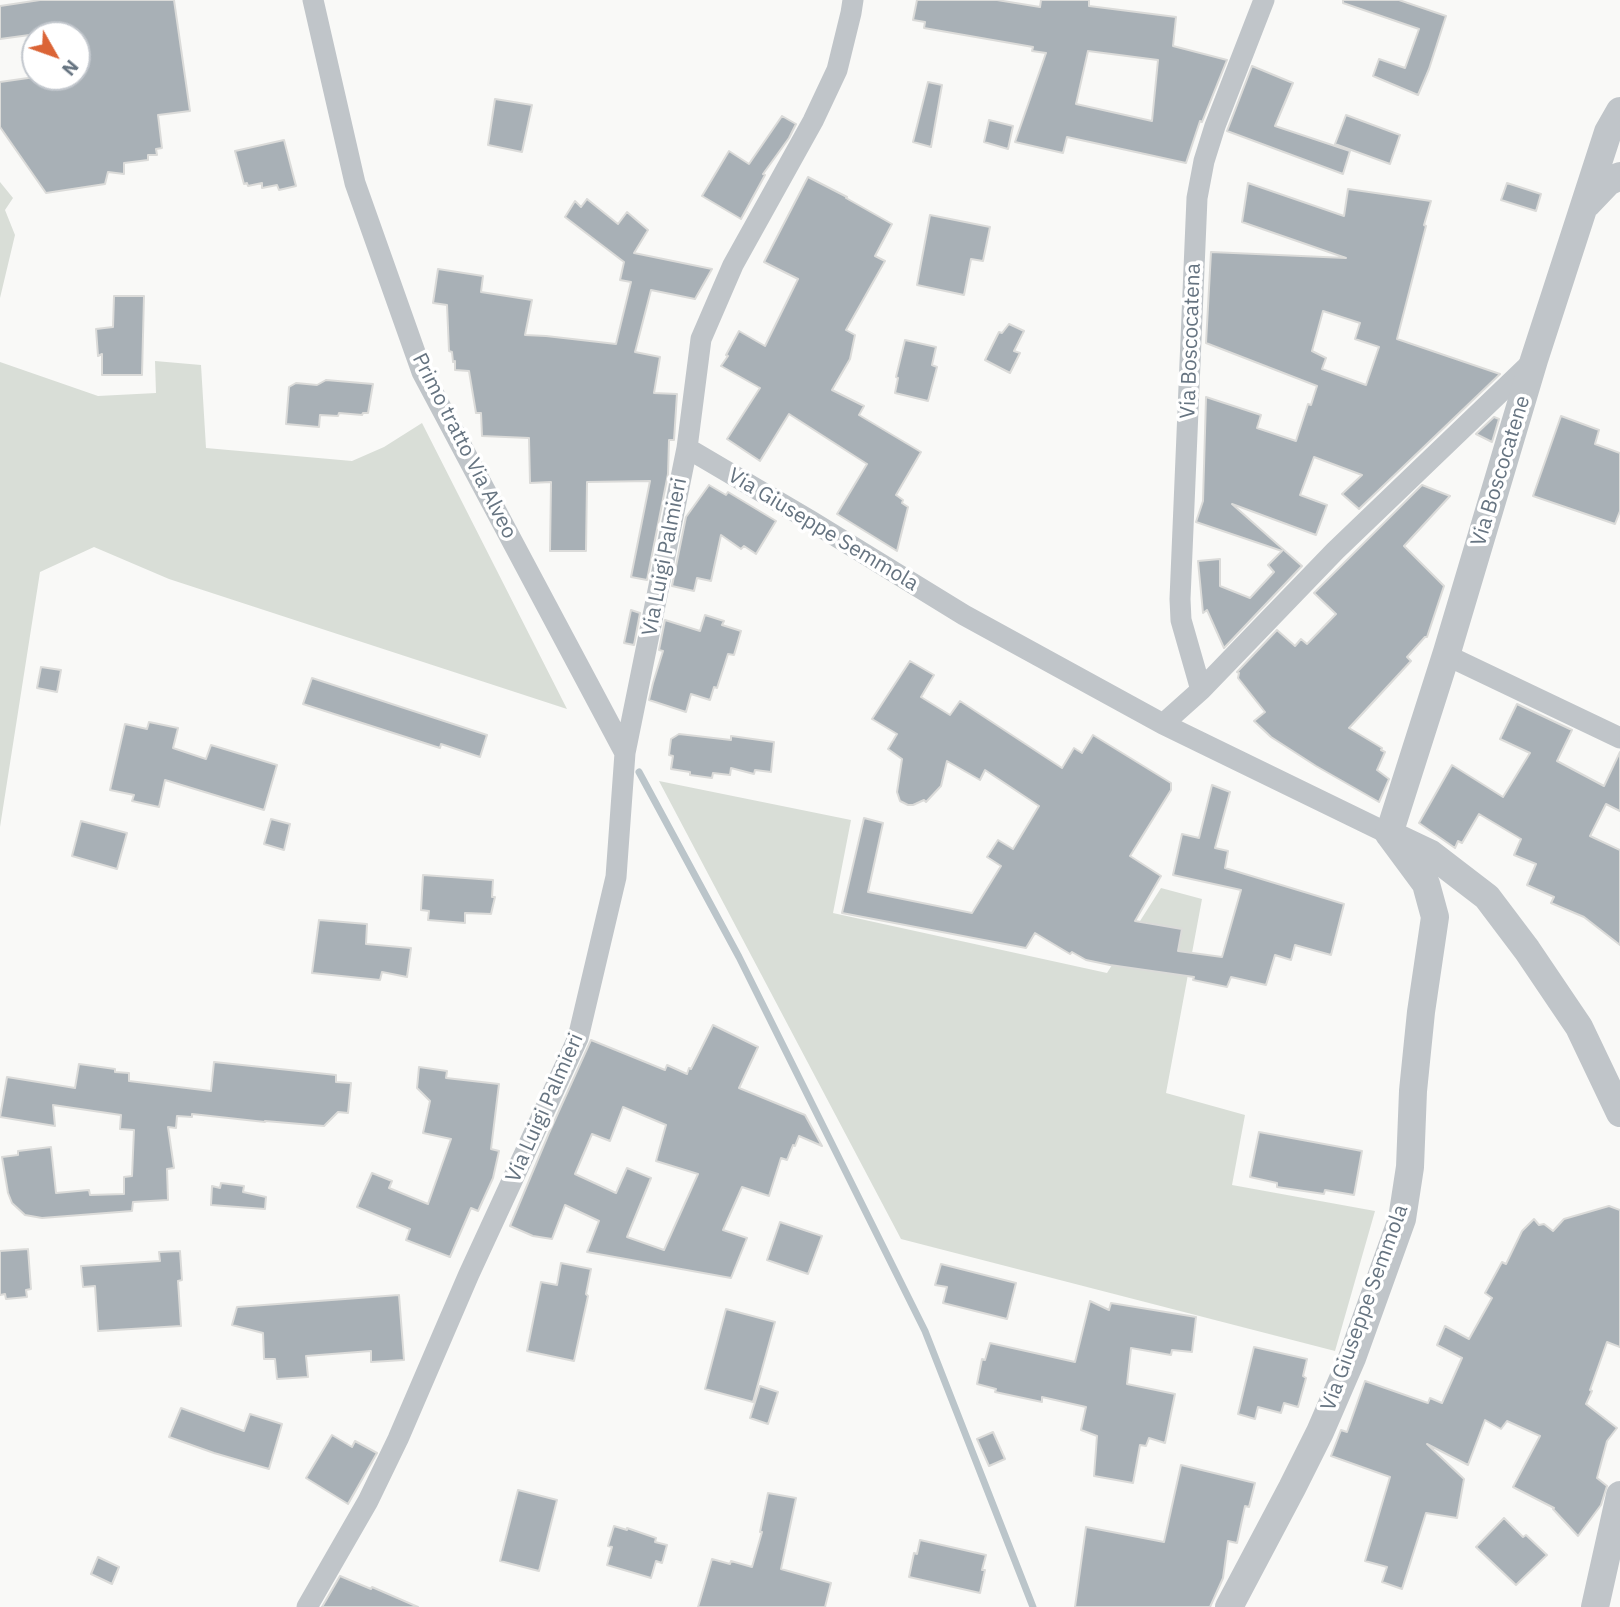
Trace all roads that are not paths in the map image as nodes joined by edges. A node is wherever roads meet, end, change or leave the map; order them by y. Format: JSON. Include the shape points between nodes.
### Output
{"nodes":[{"id":1,"x":313,"y":0,"type":"edge"},
{"id":2,"x":853,"y":0,"type":"edge"},
{"id":3,"x":1264,"y":0,"type":"edge"},
{"id":4,"x":1614,"y":122,"type":"edge"},
{"id":5,"x":1620,"y":176,"type":"edge"},
{"id":6,"x":1585,"y":206,"type":"junction"},
{"id":7,"x":1534,"y":360,"type":"junction"},
{"id":8,"x":687,"y":448,"type":"junction"},
{"id":9,"x":1446,"y":655,"type":"junction"},
{"id":10,"x":1201,"y":690,"type":"junction"},
{"id":11,"x":1163,"y":724,"type":"junction"},
{"id":12,"x":1620,"y":738,"type":"edge"},
{"id":13,"x":625,"y":753,"type":"junction"},
{"id":14,"x":1389,"y":834,"type":"junction"},
{"id":15,"x":1620,"y":1113,"type":"edge"},
{"id":16,"x":1620,"y":1495,"type":"edge"},
{"id":17,"x":307,"y":1607,"type":"edge"},
{"id":18,"x":1230,"y":1607,"type":"edge"},
{"id":19,"x":1595,"y":1607,"type":"edge"}],
"edges":[{"from":1,"to":13,"type":"street","name":"Primo tratto Via Alveo","via":[[355,183],[422,372]]},
{"from":2,"to":8,"type":"street","via":[[837,70],[733,265],[701,339]]},
{"from":3,"to":10,"type":"street","name":"Via Boscocatena","via":[[1215,125],[1197,198],[1180,599],[1181,620]]},
{"from":4,"to":6,"type":"street","name":"Via Boscocatene"},
{"from":5,"to":6,"type":"street"},
{"from":6,"to":7,"type":"street","name":"Via Boscocatene"},
{"from":7,"to":9,"type":"street","name":"Via Boscocatene"},
{"from":7,"to":10,"type":"street","via":[[1335,551]]},
{"from":8,"to":11,"type":"street","name":"Via Giuseppe Semmola","via":[[964,615]]},
{"from":8,"to":13,"type":"street","name":"Via Luigi Palmieri"},
{"from":9,"to":12,"type":"street"},
{"from":9,"to":14,"type":"street","name":"Via Boscocatene"},
{"from":10,"to":11,"type":"street"},
{"from":11,"to":14,"type":"street","name":"Via Giuseppe Semmola"},
{"from":13,"to":17,"type":"street","name":"Via Luigi Palmieri","via":[[616,877],[578,1038],[368,1502]]},
{"from":14,"to":15,"type":"street","name":"Via Giuseppe Semmola","via":[[1431,854],[1487,897],[1579,1027]]},
{"from":14,"to":18,"type":"street","name":"Via Giuseppe Semmola","via":[[1426,884],[1435,917],[1421,1012],[1402,1219],[1325,1419]]},
{"from":16,"to":19,"type":"street"}]}
